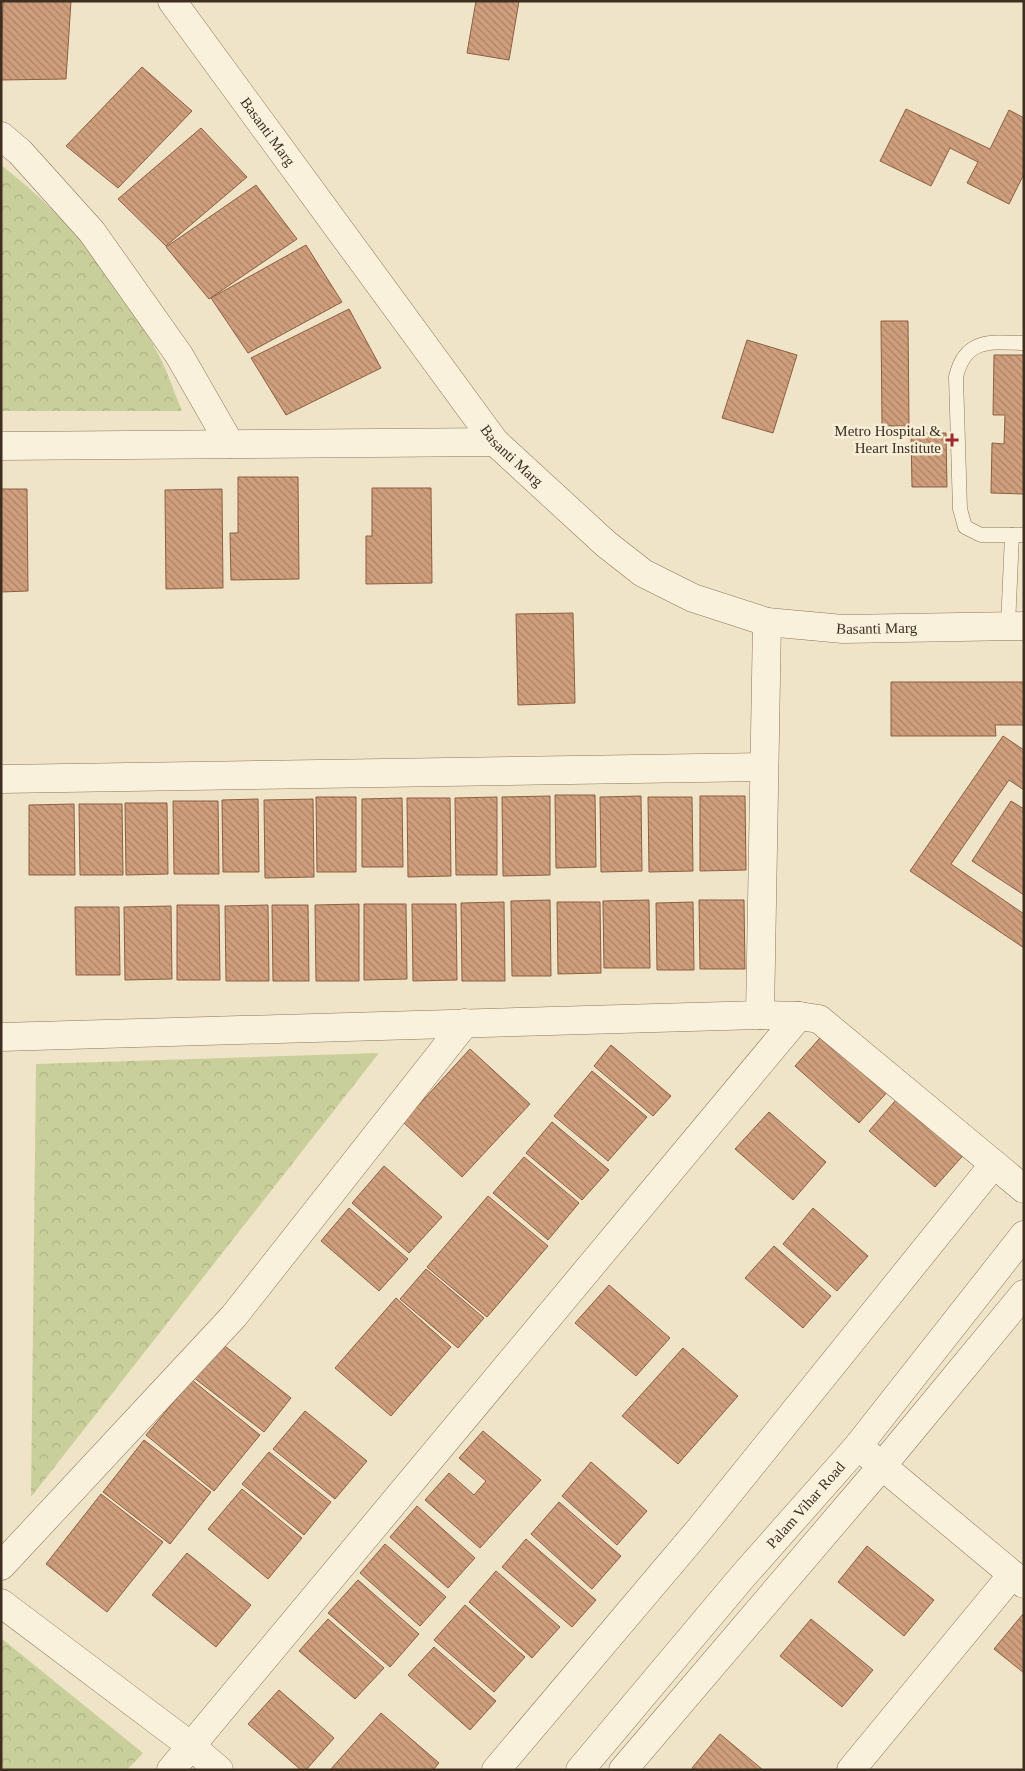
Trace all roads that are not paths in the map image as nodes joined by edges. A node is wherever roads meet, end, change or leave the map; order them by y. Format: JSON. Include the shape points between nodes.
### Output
{"nodes":[{"id":1,"x":172,"y":1,"type":"edge"},
{"id":2,"x":1,"y":136,"type":"edge"},
{"id":3,"x":1024,"y":343,"type":"edge"},
{"id":4,"x":495,"y":442,"type":"junction"},
{"id":5,"x":230,"y":444,"type":"junction"},
{"id":6,"x":1,"y":446,"type":"edge"},
{"id":7,"x":1018,"y":535,"type":"edge"},
{"id":8,"x":767,"y":622,"type":"junction"},
{"id":9,"x":1016,"y":626,"type":"edge"},
{"id":10,"x":764,"y":766,"type":"junction"},
{"id":11,"x":1,"y":779,"type":"edge"},
{"id":12,"x":760,"y":1015,"type":"junction"},
{"id":13,"x":799,"y":1016,"type":"junction"},
{"id":14,"x":465,"y":1023,"type":"junction"},
{"id":15,"x":1,"y":1036,"type":"edge"},
{"id":16,"x":994,"y":1164,"type":"junction"},
{"id":17,"x":1024,"y":1189,"type":"edge"},
{"id":18,"x":1024,"y":1235,"type":"edge"},
{"id":19,"x":1024,"y":1294,"type":"edge"},
{"id":20,"x":858,"y":1446,"type":"junction"},
{"id":21,"x":882,"y":1466,"type":"junction"},
{"id":22,"x":1,"y":1566,"type":"edge"},
{"id":23,"x":1018,"y":1580,"type":"edge"},
{"id":24,"x":1,"y":1603,"type":"edge"},
{"id":25,"x":191,"y":1746,"type":"junction"},
{"id":26,"x":171,"y":1770,"type":"edge"},
{"id":27,"x":219,"y":1770,"type":"edge"},
{"id":28,"x":496,"y":1770,"type":"edge"},
{"id":29,"x":580,"y":1770,"type":"edge"},
{"id":30,"x":623,"y":1770,"type":"edge"},
{"id":31,"x":851,"y":1770,"type":"edge"}],
"edges":[{"from":1,"to":4,"type":"street","name":"Basanti Marg"},
{"from":2,"to":5,"type":"street","via":[[20,152],[92,232],[179,356]]},
{"from":3,"to":7,"type":"lane","via":[[988,342],[970,349],[959,363],[956,377],[960,509],[965,527],[981,535]]},
{"from":4,"to":5,"type":"street"},
{"from":4,"to":8,"type":"street","name":"Basanti Marg","via":[[592,532],[643,573],[693,598]]},
{"from":5,"to":6,"type":"street"},
{"from":7,"to":9,"type":"lane"},
{"from":8,"to":9,"type":"street","name":"Basanti Marg","via":[[843,629]]},
{"from":8,"to":10,"type":"street"},
{"from":10,"to":11,"type":"street"},
{"from":10,"to":12,"type":"street"},
{"from":12,"to":13,"type":"street"},
{"from":12,"to":14,"type":"street"},
{"from":13,"to":16,"type":"street","via":[[819,1019]]},
{"from":13,"to":25,"type":"street"},
{"from":14,"to":15,"type":"street"},
{"from":14,"to":22,"type":"street","via":[[234,1316]]},
{"from":16,"to":17,"type":"street"},
{"from":16,"to":28,"type":"street","via":[[700,1530]]},
{"from":18,"to":20,"type":"street","name":"Palam Vihar Road"},
{"from":19,"to":21,"type":"street"},
{"from":20,"to":21,"type":"street"},
{"from":20,"to":29,"type":"street","name":"Palam Vihar Road","via":[[743,1576]]},
{"from":21,"to":23,"type":"street"},
{"from":21,"to":30,"type":"street"},
{"from":23,"to":31,"type":"street"},
{"from":24,"to":25,"type":"street"},
{"from":25,"to":26,"type":"street"},
{"from":25,"to":27,"type":"street"}]}
